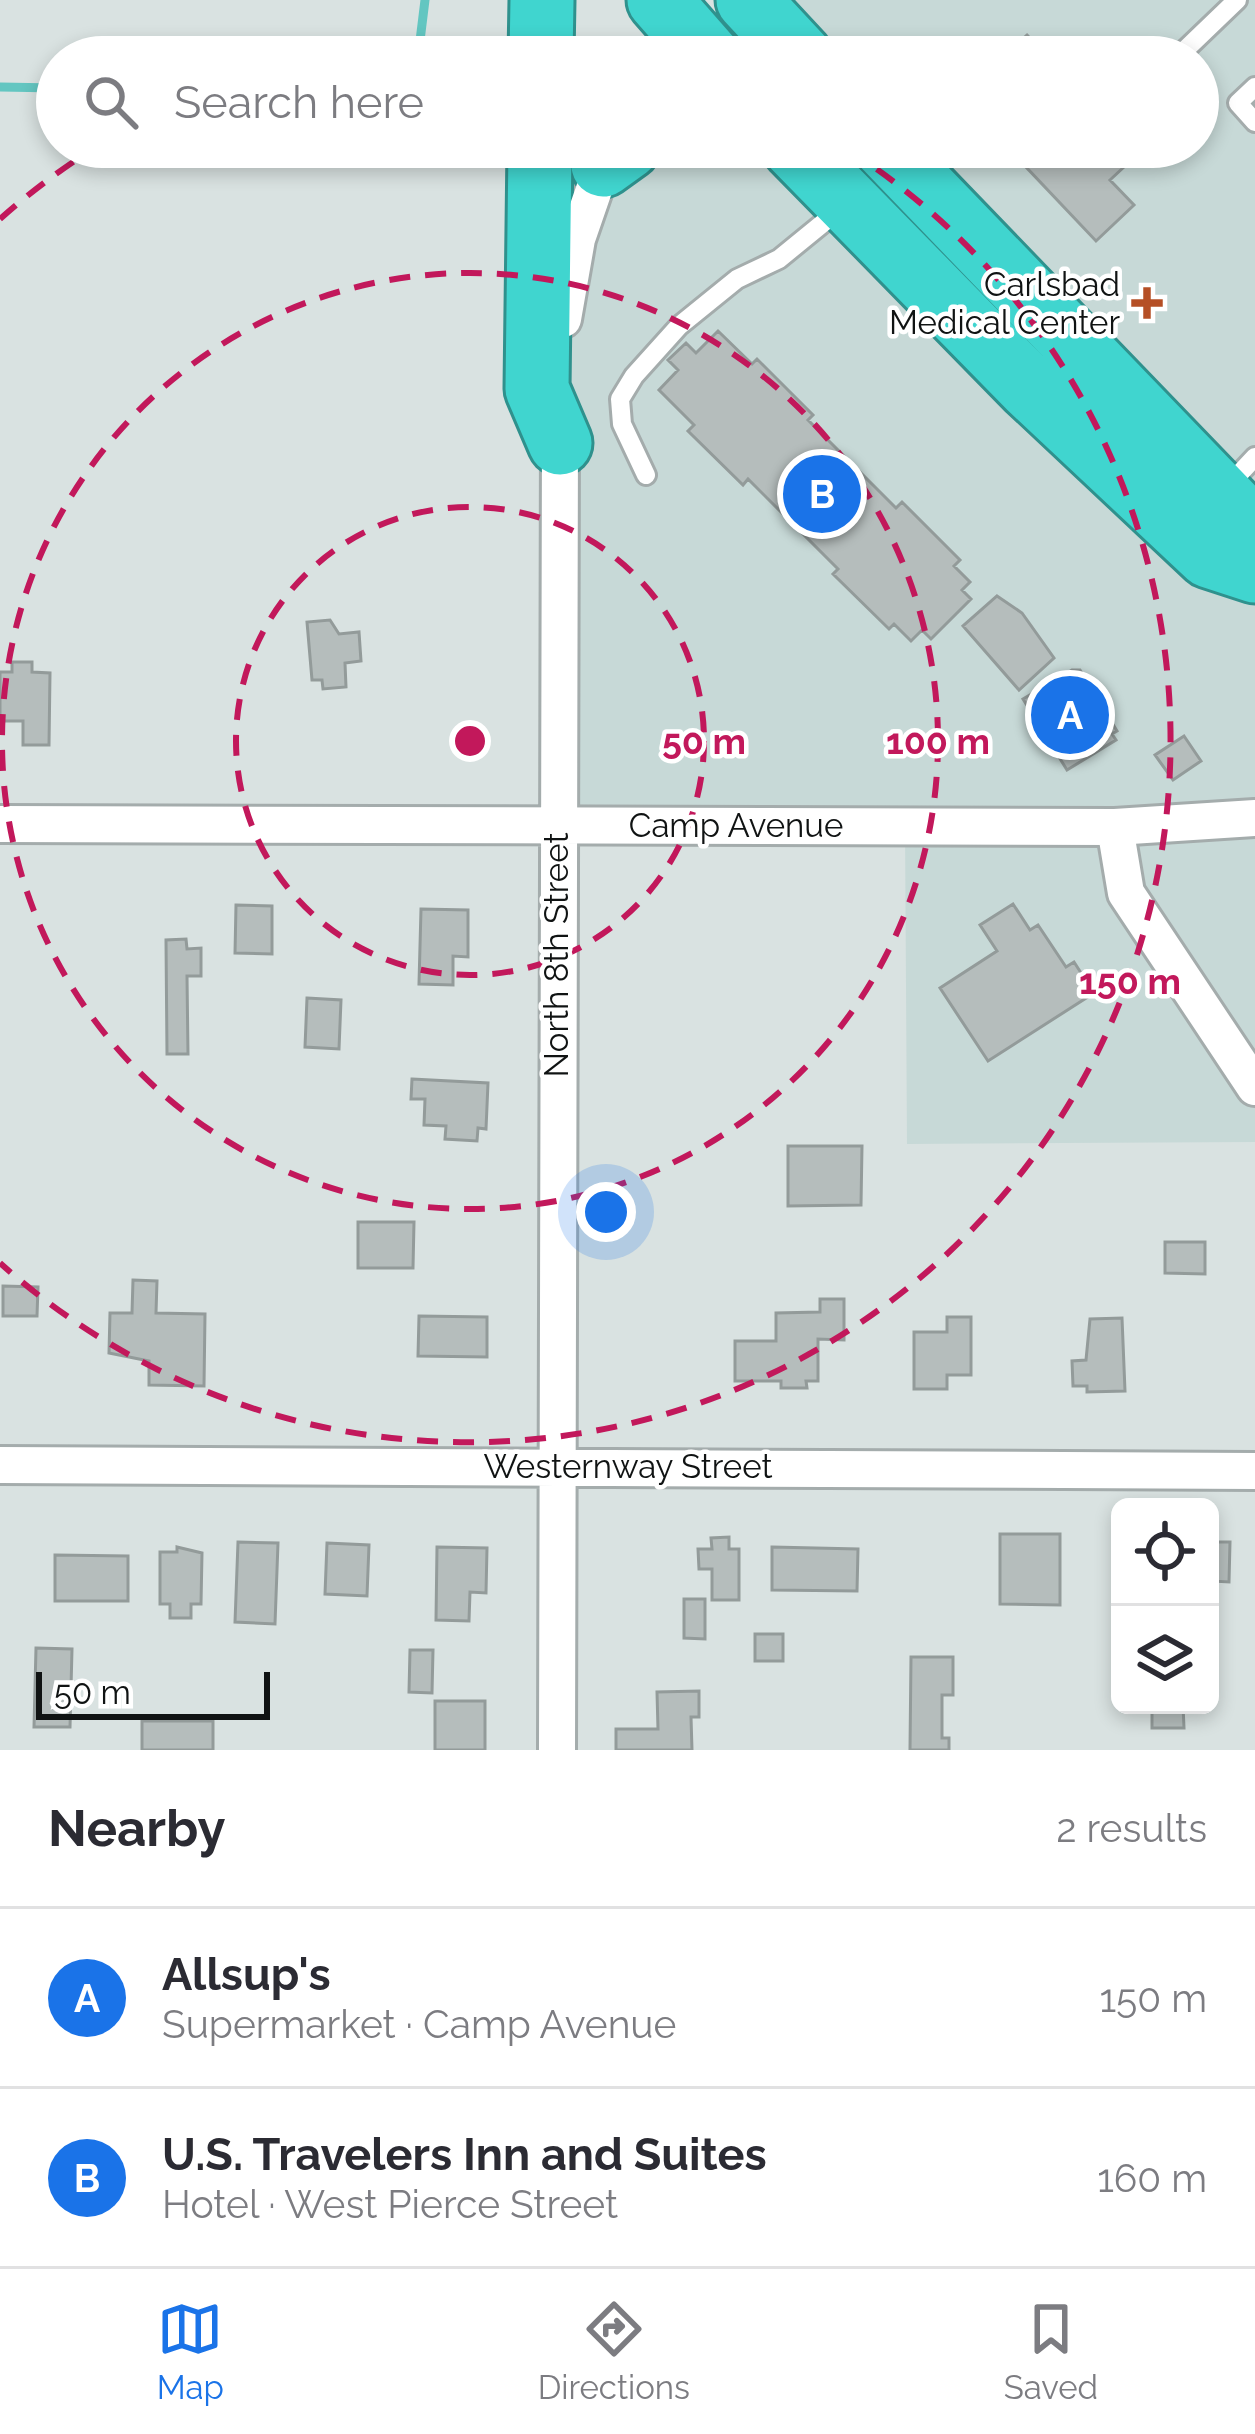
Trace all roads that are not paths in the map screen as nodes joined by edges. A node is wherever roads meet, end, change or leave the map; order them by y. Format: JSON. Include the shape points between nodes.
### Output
{"nodes":[{"id":1,"x":542,"y":0,"type":"edge"},
{"id":2,"x":1238,"y":0,"type":"edge"},
{"id":3,"x":542,"y":36,"type":"edge"},
{"id":4,"x":1200,"y":36,"type":"edge"},
{"id":5,"x":1255,"y":87,"type":"edge"},
{"id":6,"x":1255,"y":122,"type":"edge"},
{"id":7,"x":540,"y":168,"type":"edge"},
{"id":8,"x":607,"y":168,"type":"edge"},
{"id":9,"x":814,"y":168,"type":"edge"},
{"id":10,"x":905,"y":168,"type":"edge"},
{"id":11,"x":848,"y":203,"type":"junction"},
{"id":12,"x":560,"y":443,"type":"junction"},
{"id":13,"x":646,"y":475,"type":"dead end"},
{"id":14,"x":1220,"y":506,"type":"edge"},
{"id":15,"x":1255,"y":571,"type":"edge"},
{"id":16,"x":1255,"y":818,"type":"edge"},
{"id":17,"x":0,"y":824,"type":"edge"},
{"id":18,"x":556,"y":824,"type":"junction"},
{"id":19,"x":1115,"y":827,"type":"junction"},
{"id":20,"x":1255,"y":1088,"type":"edge"},
{"id":21,"x":0,"y":1465,"type":"edge"},
{"id":22,"x":557,"y":1465,"type":"junction"},
{"id":23,"x":1255,"y":1471,"type":"edge"},
{"id":24,"x":557,"y":1750,"type":"edge"}],
"edges":[{"from":1,"to":3,"type":"highway"},
{"from":2,"to":4,"type":"lane"},
{"from":5,"to":6,"type":"lane","via":[[1238,103]]},
{"from":7,"to":12,"type":"highway","via":[[537,389]]},
{"from":8,"to":12,"type":"street","name":"North 8th Street","via":[[577,238],[565,300]]},
{"from":9,"to":11,"type":"highway"},
{"from":10,"to":14,"type":"highway"},
{"from":11,"to":13,"type":"lane","via":[[708,302],[634,376],[620,400],[622,424]]},
{"from":11,"to":14,"type":"highway","via":[[1029,387]]},
{"from":12,"to":18,"type":"street","name":"North 8th Street"},
{"from":14,"to":15,"type":"highway","via":[[1209,556]]},
{"from":16,"to":19,"type":"street","name":"Camp Avenue"},
{"from":17,"to":18,"type":"street","name":"Camp Avenue"},
{"from":18,"to":19,"type":"street","name":"Camp Avenue"},
{"from":18,"to":22,"type":"street","name":"North 8th Street"},
{"from":19,"to":20,"type":"street","via":[[1126,893]]},
{"from":21,"to":22,"type":"street","name":"Westernway Street"},
{"from":22,"to":23,"type":"street","name":"Westernway Street"},
{"from":22,"to":24,"type":"street","name":"North 8th Street"}]}
